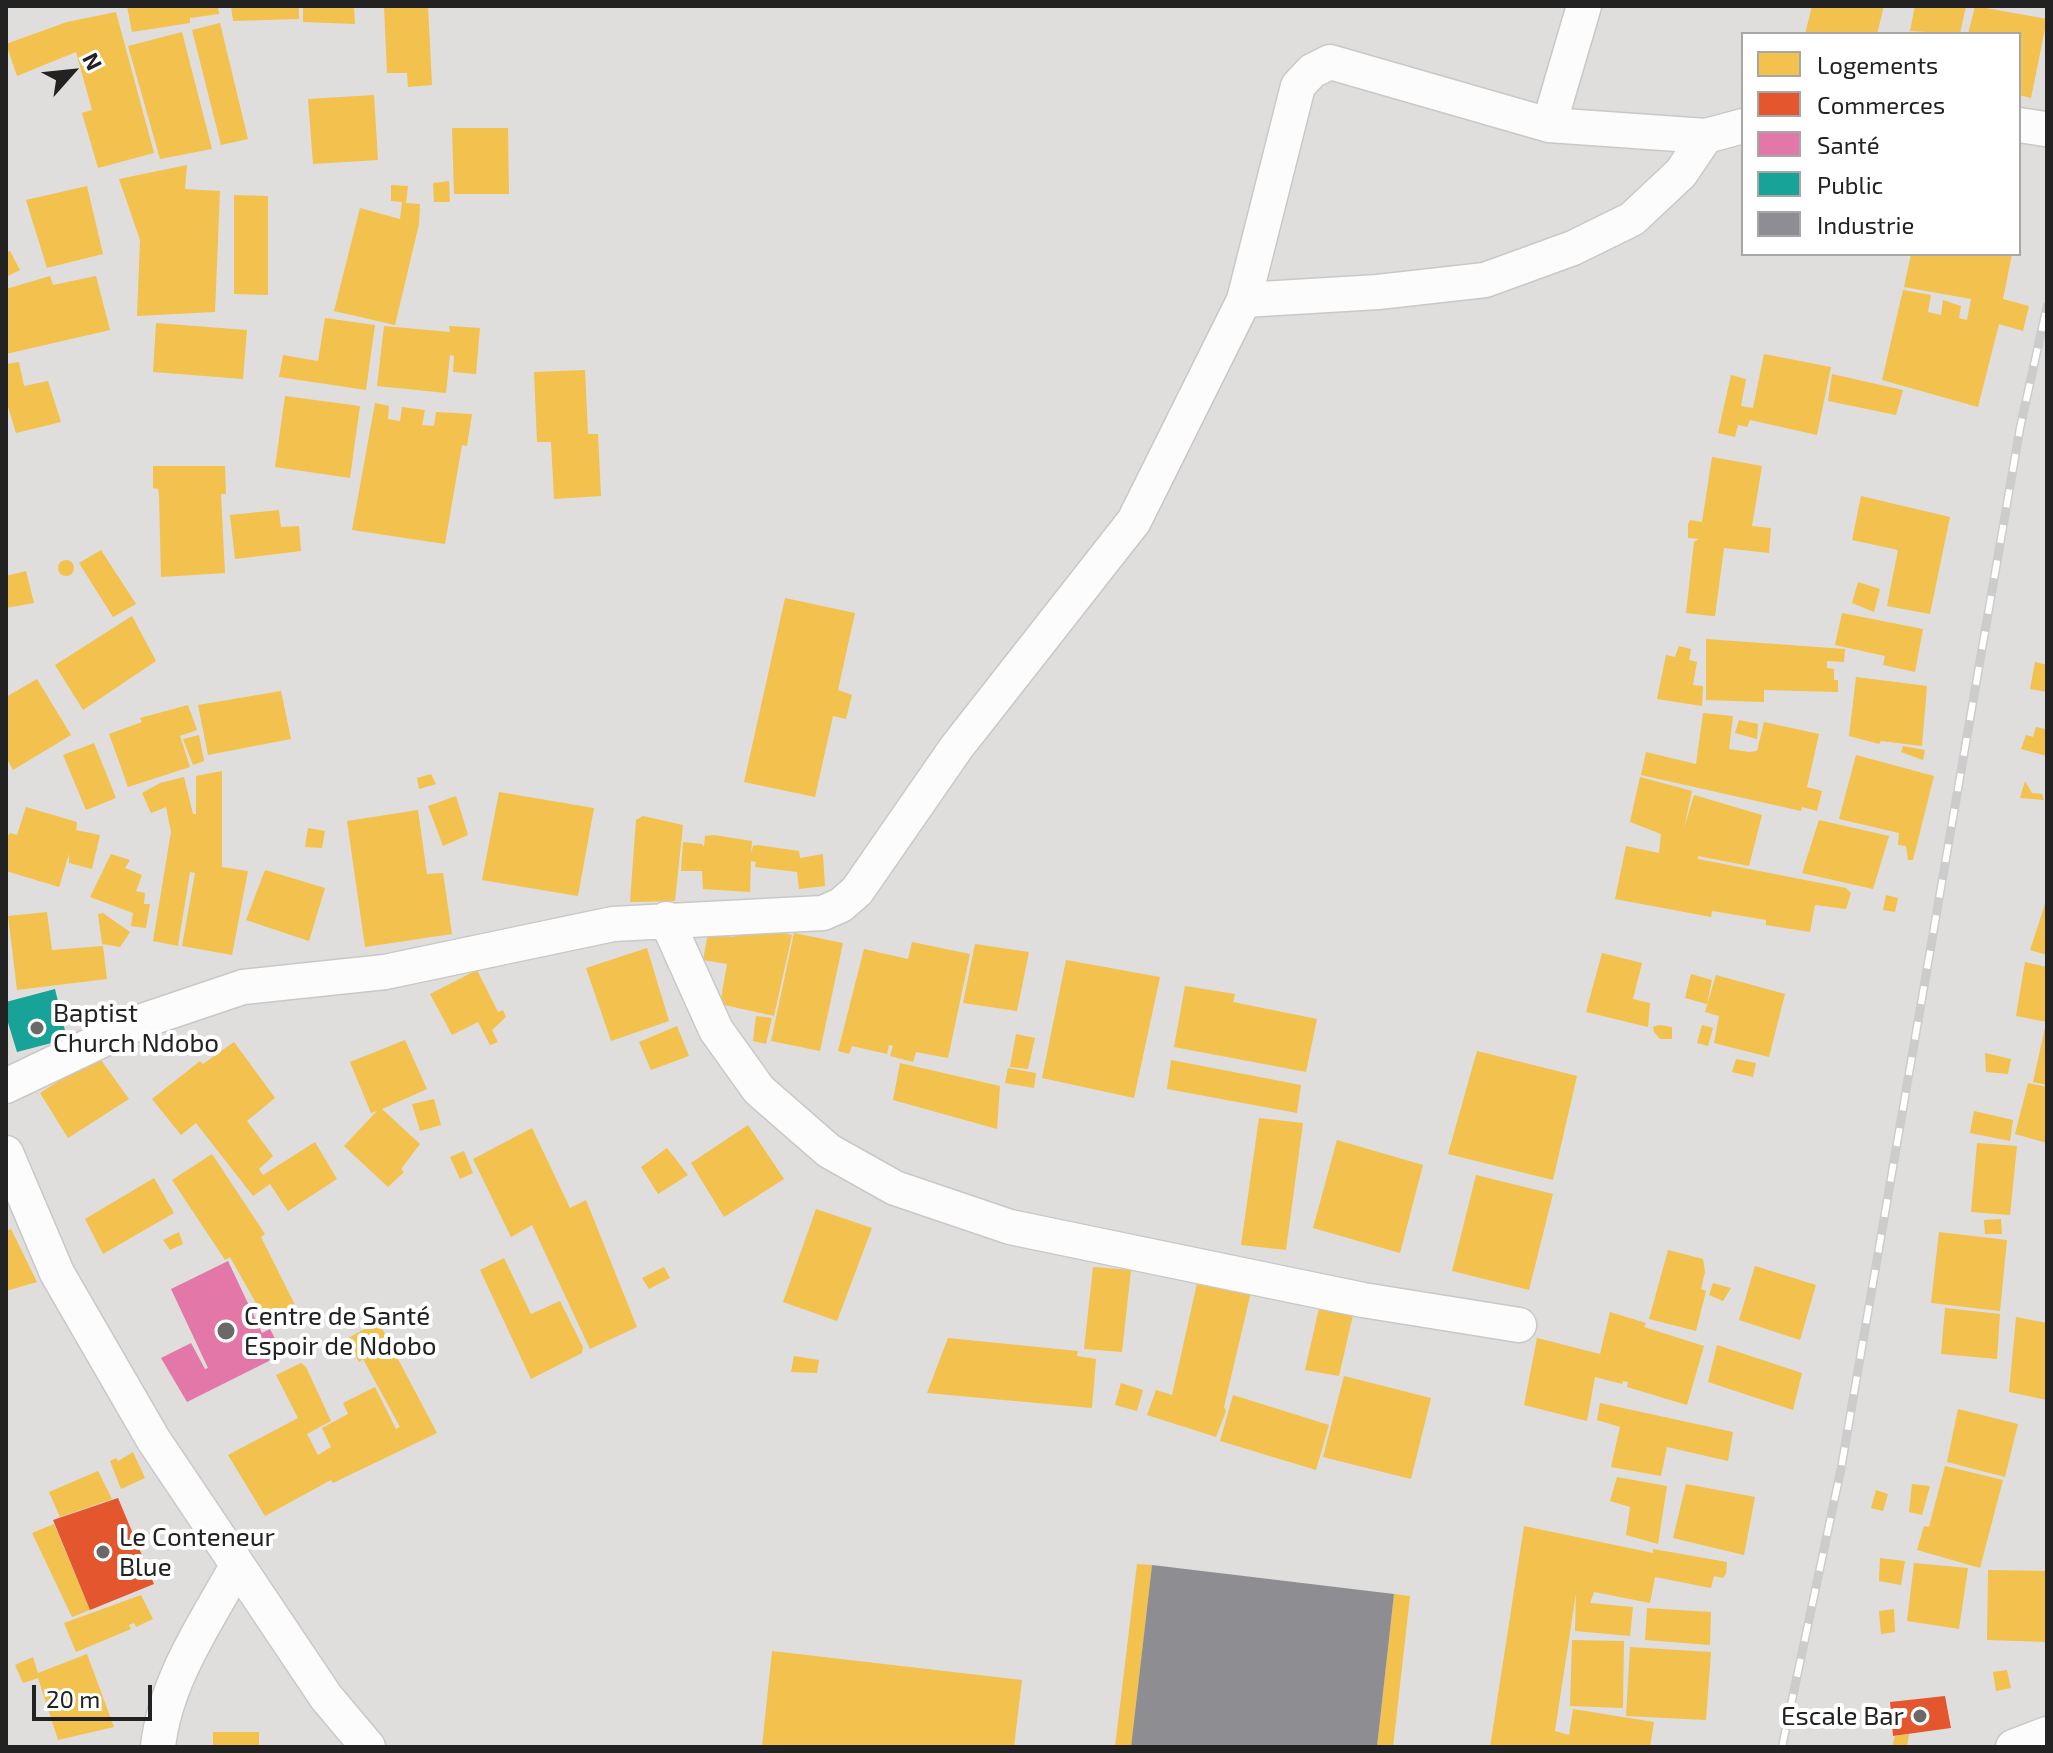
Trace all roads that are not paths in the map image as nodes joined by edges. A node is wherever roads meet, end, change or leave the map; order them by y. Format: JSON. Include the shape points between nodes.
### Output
{"nodes":[{"id":1,"x":1584,"y":6,"type":"edge"},
{"id":2,"x":1549,"y":125,"type":"junction"},
{"id":3,"x":1741,"y":127,"type":"edge"},
{"id":4,"x":1706,"y":136,"type":"junction"},
{"id":5,"x":1244,"y":300,"type":"junction"},
{"id":6,"x":666,"y":919,"type":"junction"},
{"id":7,"x":6,"y":1086,"type":"edge"},
{"id":8,"x":6,"y":1153,"type":"edge"},
{"id":9,"x":1519,"y":1325,"type":"dead end"},
{"id":10,"x":237,"y":1566,"type":"junction"},
{"id":11,"x":2047,"y":1734,"type":"edge"},
{"id":12,"x":158,"y":1747,"type":"edge"},
{"id":13,"x":368,"y":1747,"type":"edge"},
{"id":14,"x":2013,"y":1747,"type":"edge"}],
"edges":[{"from":1,"to":2,"type":"street"},
{"from":2,"to":4,"type":"street"},
{"from":2,"to":5,"type":"street","via":[[1330,62],[1312,71],[1298,86]]},
{"from":3,"to":4,"type":"street"},
{"from":4,"to":5,"type":"street","via":[[1681,173],[1632,219],[1573,248],[1485,280]]},
{"from":5,"to":6,"type":"street","via":[[1134,521],[956,748],[857,891],[823,913]]},
{"from":6,"to":7,"type":"street","via":[[613,924],[385,972],[243,987],[142,1021]]},
{"from":6,"to":9,"type":"street","via":[[716,1030],[759,1090],[829,1151],[895,1188],[1010,1227],[1363,1300]]},
{"from":8,"to":10,"type":"street","via":[[57,1273],[153,1439]]},
{"from":10,"to":12,"type":"street","via":[[181,1668],[161,1716]]},
{"from":10,"to":13,"type":"street","via":[[326,1697]]},
{"from":11,"to":14,"type":"street"}]}
